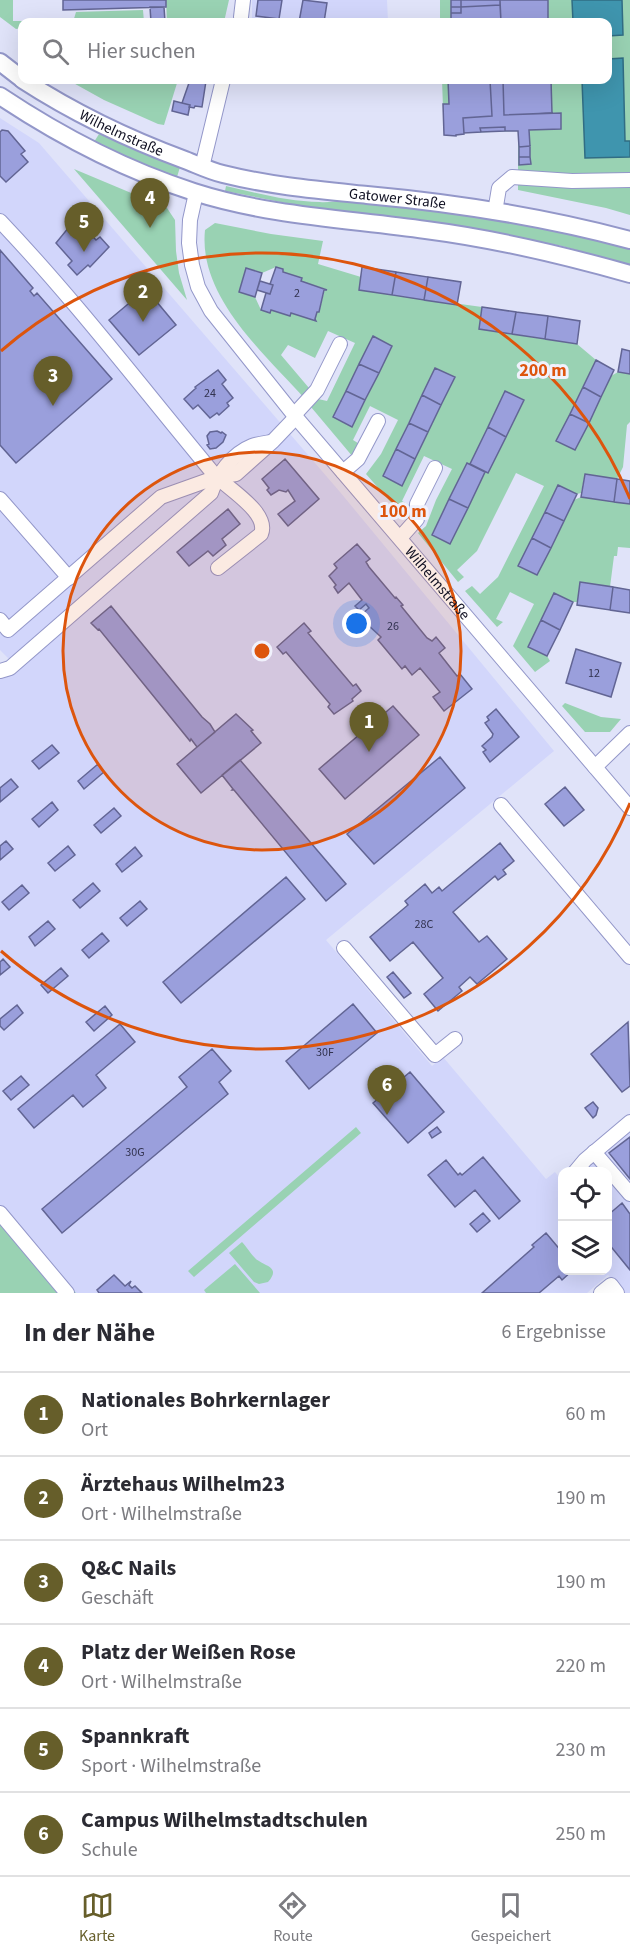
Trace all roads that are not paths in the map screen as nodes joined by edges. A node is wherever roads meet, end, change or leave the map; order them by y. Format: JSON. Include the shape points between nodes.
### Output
{"nodes":[{"id":1,"x":243,"y":0,"type":"edge"},
{"id":2,"x":241,"y":17,"type":"dead end"},
{"id":3,"x":0,"y":62,"type":"edge"},
{"id":4,"x":16,"y":77,"type":"edge"},
{"id":5,"x":28,"y":84,"type":"edge"},
{"id":6,"x":222,"y":84,"type":"edge"},
{"id":7,"x":0,"y":96,"type":"edge"},
{"id":8,"x":95,"y":122,"type":"junction"},
{"id":9,"x":83,"y":146,"type":"junction"},
{"id":10,"x":202,"y":167,"type":"junction"},
{"id":11,"x":630,"y":180,"type":"edge"},
{"id":12,"x":196,"y":193,"type":"junction"},
{"id":13,"x":495,"y":212,"type":"junction"},
{"id":14,"x":0,"y":221,"type":"edge"},
{"id":15,"x":630,"y":240,"type":"edge"},
{"id":16,"x":630,"y":274,"type":"edge"},
{"id":17,"x":340,"y":344,"type":"dead end"},
{"id":18,"x":295,"y":416,"type":"junction"},
{"id":19,"x":378,"y":421,"type":"dead end"},
{"id":20,"x":435,"y":468,"type":"dead end"},
{"id":21,"x":343,"y":472,"type":"junction"},
{"id":22,"x":216,"y":477,"type":"junction"},
{"id":23,"x":0,"y":499,"type":"edge"},
{"id":24,"x":400,"y":538,"type":"junction"},
{"id":25,"x":218,"y":568,"type":"dead end"},
{"id":26,"x":69,"y":578,"type":"junction"},
{"id":27,"x":0,"y":620,"type":"edge"},
{"id":28,"x":0,"y":670,"type":"edge"},
{"id":29,"x":630,"y":733,"type":"edge"},
{"id":30,"x":595,"y":767,"type":"junction"},
{"id":31,"x":501,"y":805,"type":"dead end"},
{"id":32,"x":630,"y":808,"type":"edge"},
{"id":33,"x":344,"y":948,"type":"dead end"},
{"id":34,"x":630,"y":957,"type":"edge"},
{"id":35,"x":455,"y":1039,"type":"dead end"},
{"id":36,"x":630,"y":1122,"type":"edge"},
{"id":37,"x":594,"y":1152,"type":"junction"},
{"id":38,"x":580,"y":1167,"type":"edge"},
{"id":39,"x":630,"y":1194,"type":"edge"},
{"id":40,"x":0,"y":1214,"type":"edge"},
{"id":41,"x":67,"y":1293,"type":"edge"}],
"edges":[{"from":1,"to":2,"type":"street"},
{"from":3,"to":4,"type":"main road","name":"Wilhelmstraße"},
{"from":5,"to":8,"type":"main road","name":"Wilhelmstraße"},
{"from":6,"to":10,"type":"street"},
{"from":7,"to":9,"type":"main road","name":"Wilhelmstraße"},
{"from":8,"to":9,"type":"main road"},
{"from":8,"to":10,"type":"main road","name":"Wilhelmstraße"},
{"from":9,"to":12,"type":"main road","name":"Wilhelmstraße"},
{"from":10,"to":12,"type":"main road","name":"Wilhelmstraße"},
{"from":10,"to":13,"type":"main road","name":"Gatower Straße","via":[[274,185]]},
{"from":11,"to":13,"type":"street","via":[[572,182],[512,177],[499,188]]},
{"from":12,"to":16,"type":"main road","name":"Gatower Straße","via":[[276,210],[515,245]]},
{"from":12,"to":18,"type":"street","name":"Wilhelmstraße","via":[[189,243],[198,287],[211,311]]},
{"from":13,"to":15,"type":"main road","name":"Gatower Straße"},
{"from":14,"to":22,"type":"street"},
{"from":17,"to":18,"type":"street","via":[[317,390]]},
{"from":18,"to":21,"type":"street","name":"Wilhelmstraße"},
{"from":18,"to":22,"type":"street","via":[[236,474]]},
{"from":19,"to":21,"type":"street","via":[[358,459]]},
{"from":20,"to":24,"type":"street","via":[[417,504],[417,519]]},
{"from":21,"to":24,"type":"street","name":"Wilhelmstraße"},
{"from":22,"to":25,"type":"street","via":[[250,504],[263,528],[261,534]]},
{"from":22,"to":26,"type":"street","via":[[161,497]]},
{"from":22,"to":28,"type":"street","via":[[211,494],[10,668]]},
{"from":23,"to":26,"type":"street"},
{"from":24,"to":30,"type":"street","name":"Wilhelmstraße"},
{"from":26,"to":27,"type":"street","via":[[8,630]]},
{"from":29,"to":30,"type":"street"},
{"from":30,"to":32,"type":"street","name":"Wilhelmstraße"},
{"from":31,"to":34,"type":"street"},
{"from":33,"to":35,"type":"street","via":[[435,1055]]},
{"from":36,"to":37,"type":"street"},
{"from":37,"to":38,"type":"street"},
{"from":37,"to":39,"type":"street"},
{"from":40,"to":41,"type":"street"}]}
